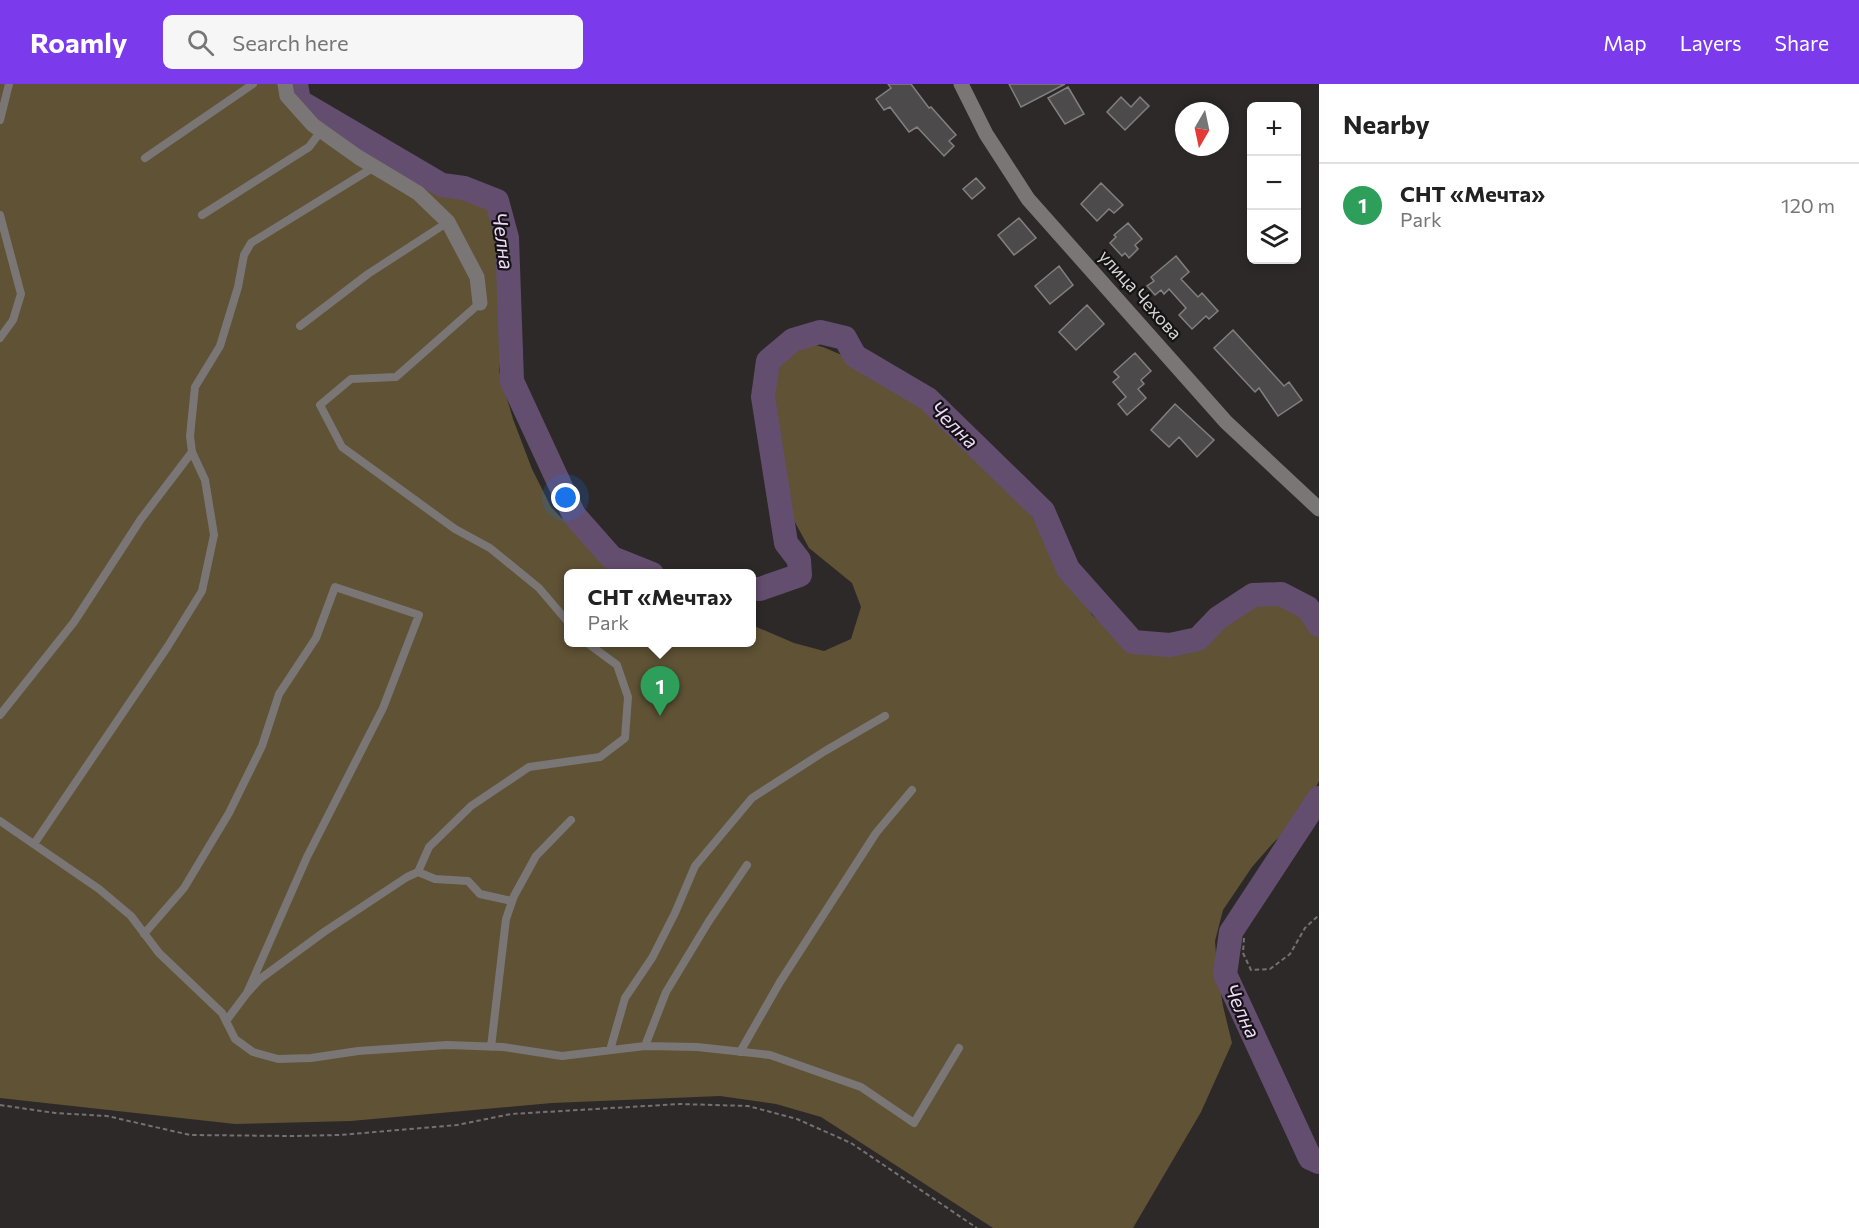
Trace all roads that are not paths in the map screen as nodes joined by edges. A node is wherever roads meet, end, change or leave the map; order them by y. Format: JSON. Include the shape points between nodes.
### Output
{"nodes":[{"id":1,"x":9,"y":84,"type":"edge"},
{"id":2,"x":253,"y":84,"type":"edge"},
{"id":3,"x":285,"y":84,"type":"edge"},
{"id":4,"x":961,"y":84,"type":"edge"},
{"id":5,"x":0,"y":120,"type":"edge"},
{"id":6,"x":321,"y":131,"type":"junction"},
{"id":7,"x":145,"y":158,"type":"dead end"},
{"id":8,"x":374,"y":167,"type":"junction"},
{"id":9,"x":202,"y":214,"type":"dead end"},
{"id":10,"x":0,"y":216,"type":"edge"},
{"id":11,"x":448,"y":222,"type":"junction"},
{"id":12,"x":480,"y":303,"type":"joint"},
{"id":13,"x":300,"y":326,"type":"dead end"},
{"id":14,"x":0,"y":338,"type":"edge"},
{"id":15,"x":192,"y":452,"type":"junction"},
{"id":16,"x":1319,"y":509,"type":"edge"},
{"id":17,"x":564,"y":617,"type":"edge"},
{"id":18,"x":593,"y":647,"type":"edge"},
{"id":19,"x":0,"y":715,"type":"edge"},
{"id":20,"x":885,"y":716,"type":"dead end"},
{"id":21,"x":912,"y":790,"type":"dead end"},
{"id":22,"x":571,"y":820,"type":"dead end"},
{"id":23,"x":0,"y":821,"type":"edge"},
{"id":24,"x":34,"y":844,"type":"junction"},
{"id":25,"x":747,"y":865,"type":"dead end"},
{"id":26,"x":418,"y":872,"type":"junction"},
{"id":27,"x":512,"y":901,"type":"junction"},
{"id":28,"x":144,"y":934,"type":"junction"},
{"id":29,"x":247,"y":993,"type":"junction"},
{"id":30,"x":226,"y":1021,"type":"junction"},
{"id":31,"x":645,"y":1046,"type":"junction"},
{"id":32,"x":491,"y":1047,"type":"junction"},
{"id":33,"x":959,"y":1048,"type":"dead end"},
{"id":34,"x":610,"y":1050,"type":"junction"},
{"id":35,"x":740,"y":1052,"type":"junction"}],
"edges":[{"from":1,"to":5,"type":"lane"},
{"from":2,"to":7,"type":"lane"},
{"from":3,"to":6,"type":"street","via":[[287,96]]},
{"from":4,"to":16,"type":"street","name":"улица Чехова","via":[[986,134],[1028,199],[1226,422]]},
{"from":6,"to":8,"type":"street"},
{"from":6,"to":9,"type":"lane","via":[[309,147]]},
{"from":8,"to":11,"type":"street","via":[[418,193]]},
{"from":8,"to":15,"type":"lane","via":[[251,243],[244,255],[220,346],[195,387]]},
{"from":10,"to":14,"type":"lane","via":[[21,294],[13,320]]},
{"from":11,"to":12,"type":"street","via":[[477,277]]},
{"from":11,"to":13,"type":"lane","via":[[368,274]]},
{"from":12,"to":17,"type":"lane","via":[[396,376],[351,379],[320,405],[342,447],[455,529],[490,548],[539,588]]},
{"from":15,"to":19,"type":"lane","via":[[141,519],[74,622]]},
{"from":15,"to":24,"type":"lane","via":[[205,480],[214,535],[202,591]]},
{"from":18,"to":26,"type":"lane","via":[[617,665],[628,697],[625,738],[600,757],[529,767],[471,806],[429,847]]},
{"from":20,"to":34,"type":"lane","via":[[752,798],[695,866],[652,958],[626,998]]},
{"from":21,"to":35,"type":"lane","via":[[876,833]]},
{"from":22,"to":27,"type":"lane","via":[[536,856]]},
{"from":23,"to":24,"type":"lane"},
{"from":24,"to":28,"type":"lane","via":[[99,889],[131,916]]},
{"from":25,"to":31,"type":"lane","via":[[666,992]]},
{"from":26,"to":27,"type":"lane","via":[[435,879],[468,881],[480,894]]},
{"from":26,"to":29,"type":"lane","via":[[324,932]]},
{"from":27,"to":32,"type":"lane","via":[[506,919]]},
{"from":28,"to":29,"type":"lane","via":[[184,888],[229,813],[262,746],[279,694],[316,638],[335,587],[419,615],[383,708],[307,857]]},
{"from":28,"to":30,"type":"lane"},
{"from":29,"to":30,"type":"lane"},
{"from":30,"to":32,"type":"lane","via":[[236,1039],[253,1052],[278,1059],[447,1045]]},
{"from":31,"to":34,"type":"lane"},
{"from":31,"to":35,"type":"lane"},
{"from":32,"to":34,"type":"lane","via":[[561,1056]]},
{"from":33,"to":35,"type":"lane","via":[[914,1123],[861,1087],[770,1055]]}]}
